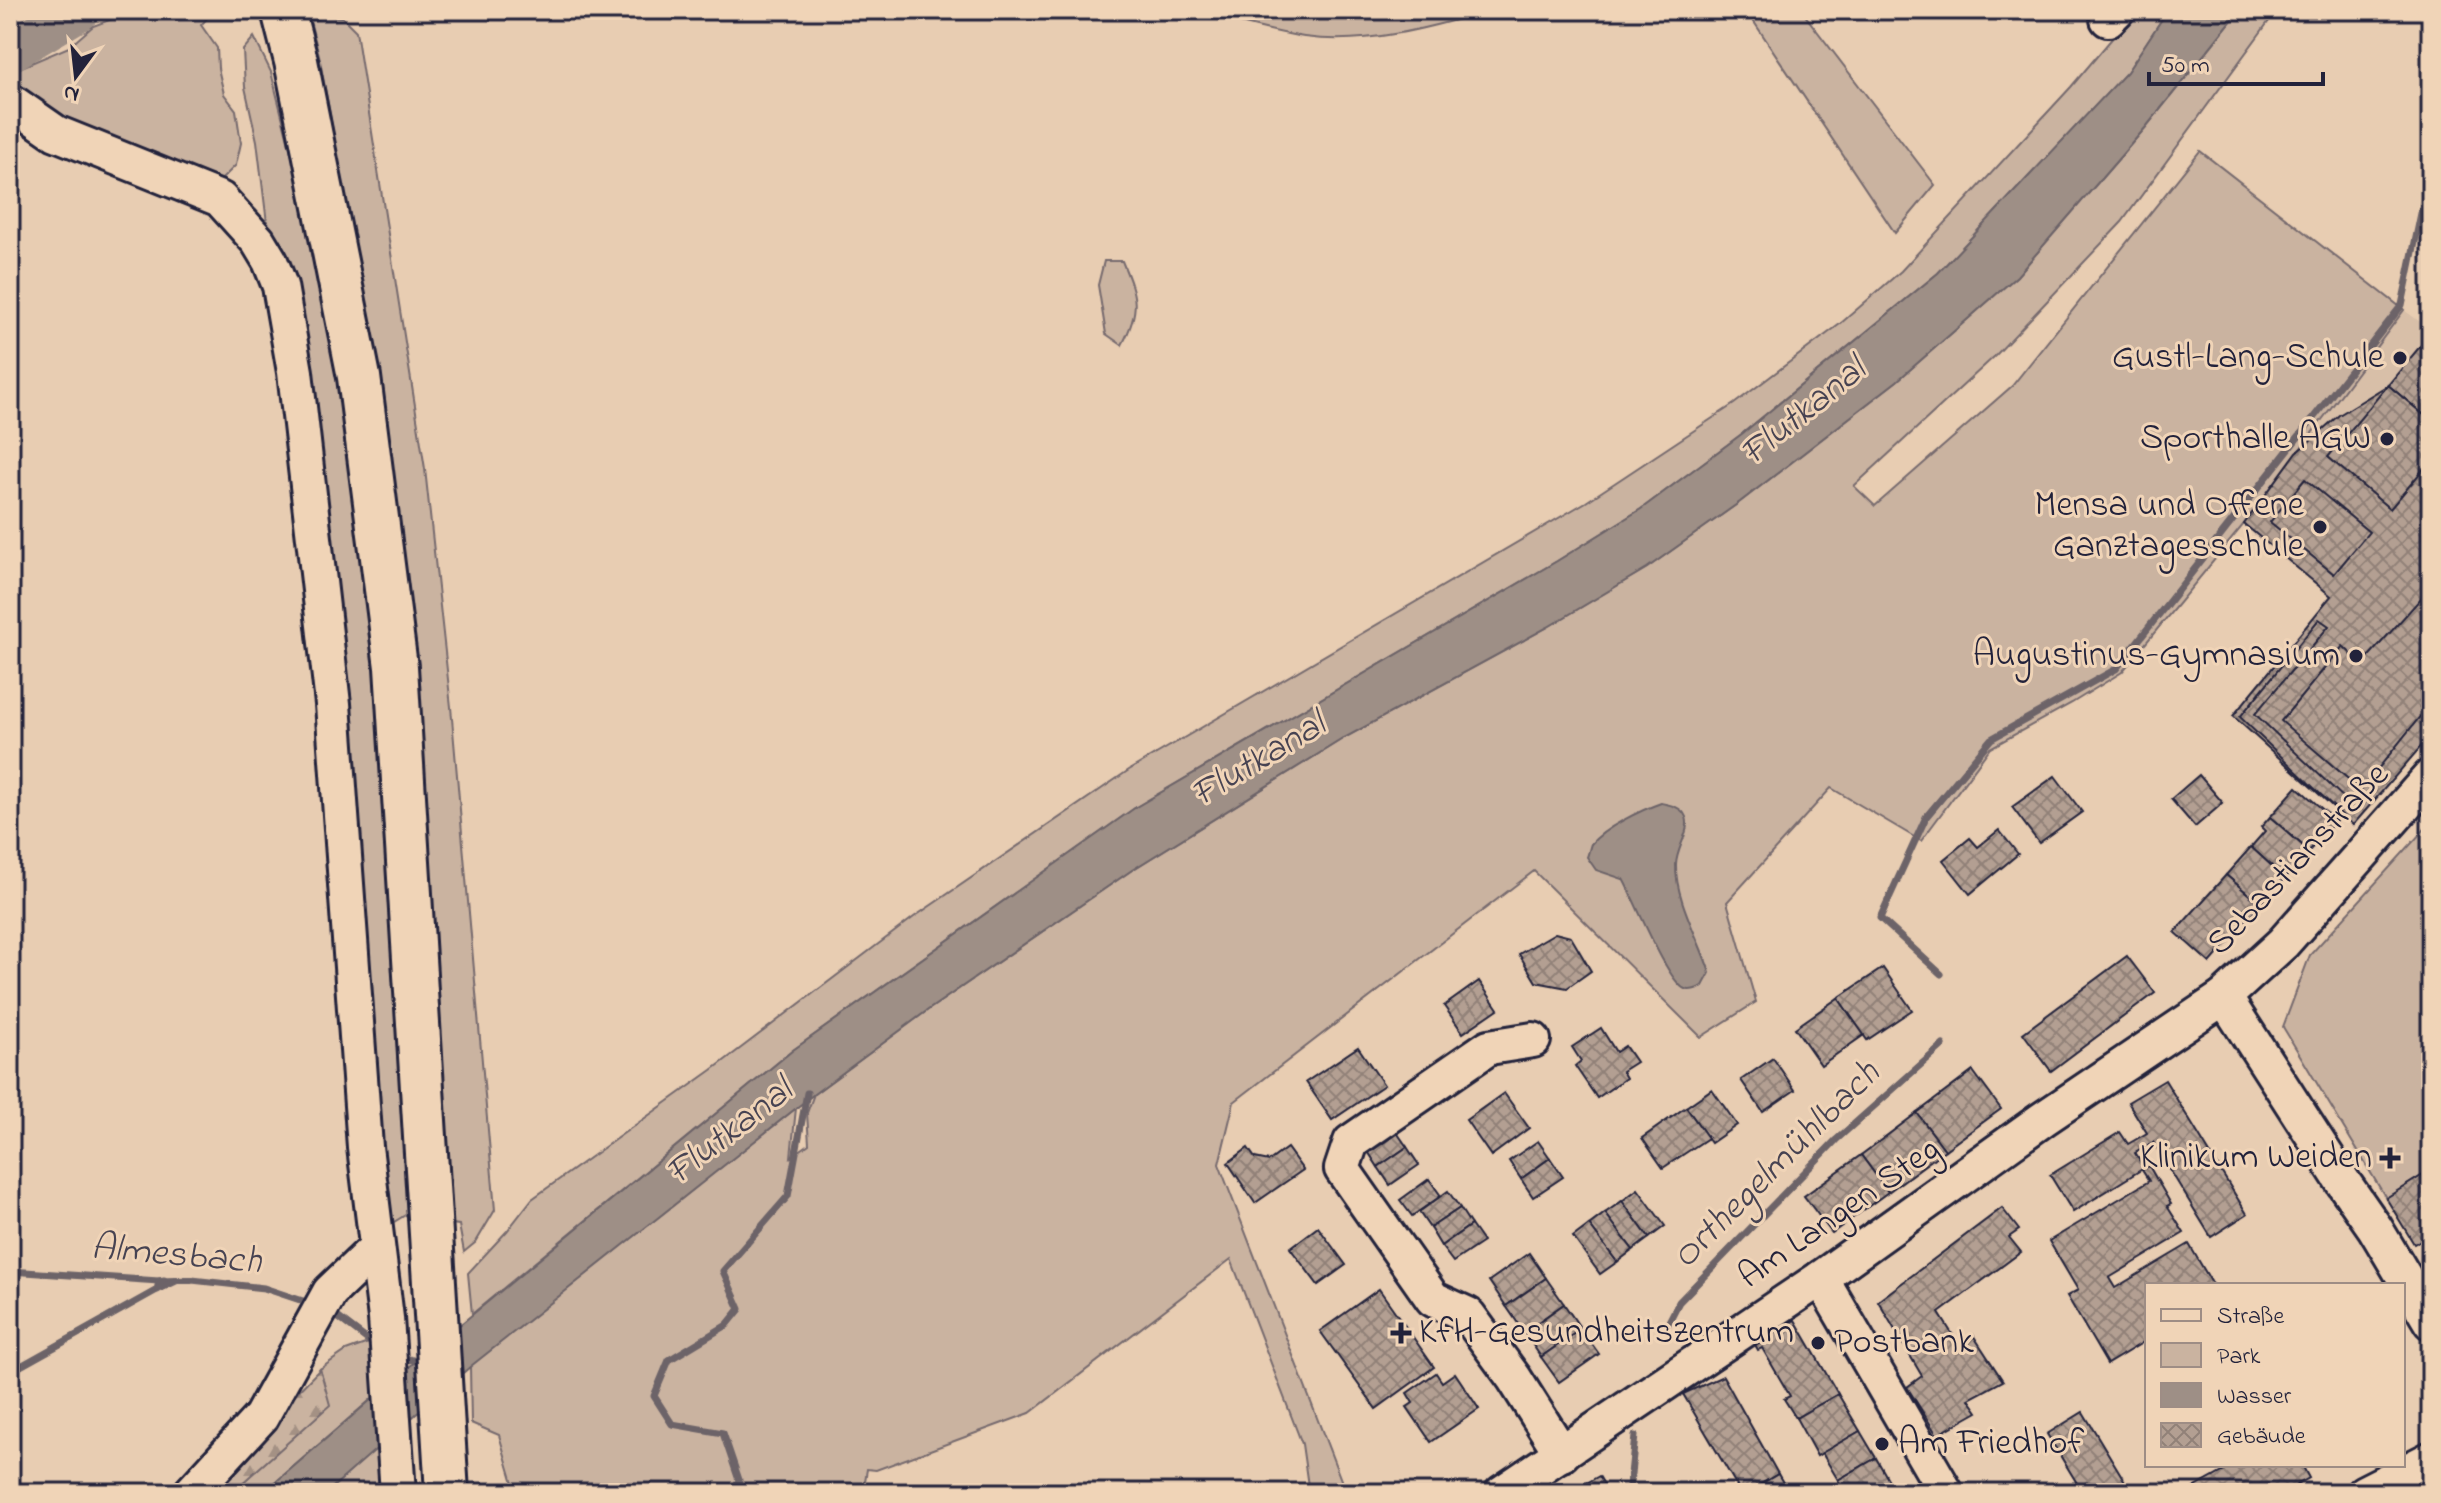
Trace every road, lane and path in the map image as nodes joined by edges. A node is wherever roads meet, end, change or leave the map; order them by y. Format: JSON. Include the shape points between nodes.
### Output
{"nodes":[{"id":1,"x":283,"y":10,"type":"edge"},
{"id":2,"x":12,"y":104,"type":"edge"},
{"id":3,"x":2431,"y":776,"type":"edge"},
{"id":4,"x":2224,"y":997,"type":"junction"},
{"id":5,"x":1533,"y":1040,"type":"dead end"},
{"id":6,"x":376,"y":1248,"type":"junction"},
{"id":7,"x":1821,"y":1278,"type":"junction"},
{"id":8,"x":2431,"y":1322,"type":"edge"},
{"id":9,"x":1562,"y":1454,"type":"junction"},
{"id":10,"x":2431,"y":1459,"type":"edge"},
{"id":11,"x":446,"y":1481,"type":"edge"},
{"id":12,"x":191,"y":1493,"type":"edge"},
{"id":13,"x":398,"y":1493,"type":"edge"},
{"id":14,"x":1502,"y":1493,"type":"edge"},
{"id":15,"x":1946,"y":1493,"type":"edge"},
{"id":16,"x":2364,"y":1493,"type":"edge"}],
"edges":[{"from":1,"to":11,"type":"main road","via":[[359,377],[396,667]]},
{"from":2,"to":6,"type":"street","via":[[56,133],[220,199],[258,241],[280,286],[295,372],[333,704]]},
{"from":3,"to":4,"type":"street","name":"Sebastianstraße","via":[[2283,943]]},
{"from":4,"to":7,"type":"street","name":"Am Langen Steg"},
{"from":4,"to":8,"type":"street"},
{"from":5,"to":9,"type":"street","via":[[1489,1047],[1351,1142],[1342,1169],[1433,1299],[1468,1315]]},
{"from":6,"to":12,"type":"street","via":[[330,1292],[261,1417]]},
{"from":6,"to":13,"type":"street"},
{"from":7,"to":9,"type":"street","name":"Am Langen Steg"},
{"from":7,"to":15,"type":"street"},
{"from":9,"to":14,"type":"street","name":"Am Langen Steg"},
{"from":10,"to":16,"type":"street"}]}
